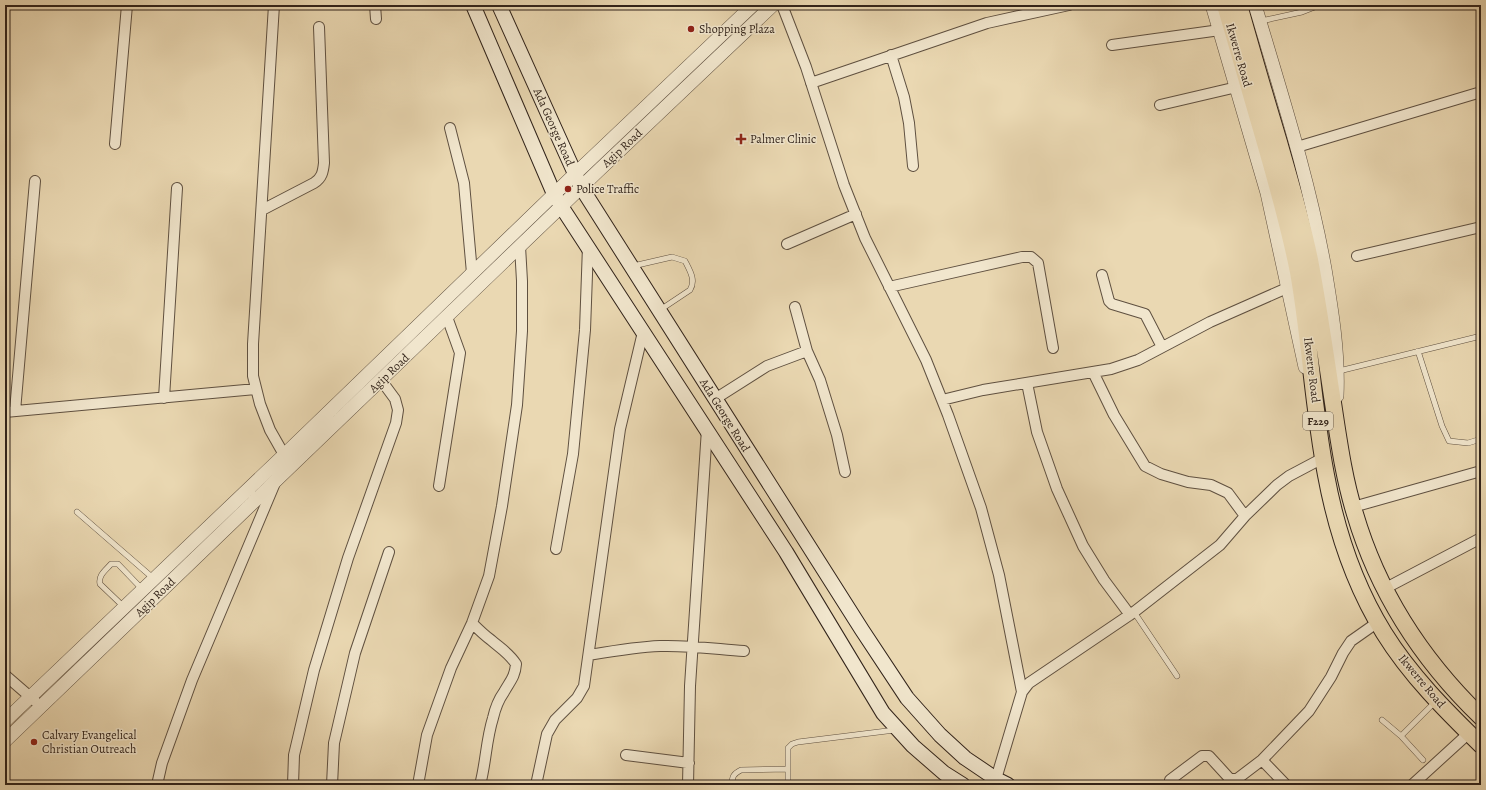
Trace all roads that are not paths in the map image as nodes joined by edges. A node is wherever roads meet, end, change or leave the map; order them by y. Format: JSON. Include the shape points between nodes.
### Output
{"nodes":[{"id":1,"x":127,"y":5,"type":"edge"},
{"id":2,"x":274,"y":5,"type":"edge"},
{"id":3,"x":375,"y":5,"type":"edge"},
{"id":4,"x":473,"y":5,"type":"edge"},
{"id":5,"x":499,"y":5,"type":"edge"},
{"id":6,"x":753,"y":5,"type":"edge"},
{"id":7,"x":772,"y":5,"type":"edge"},
{"id":8,"x":782,"y":5,"type":"edge"},
{"id":9,"x":1069,"y":5,"type":"edge"},
{"id":10,"x":1212,"y":5,"type":"edge"},
{"id":11,"x":1225,"y":5,"type":"edge"},
{"id":12,"x":1239,"y":5,"type":"edge"},
{"id":13,"x":1255,"y":5,"type":"edge"},
{"id":14,"x":1320,"y":5,"type":"edge"},
{"id":15,"x":1356,"y":5,"type":"edge"},
{"id":16,"x":1369,"y":5,"type":"edge"},
{"id":17,"x":376,"y":19,"type":"dead end"},
{"id":18,"x":1260,"y":22,"type":"junction"},
{"id":19,"x":319,"y":27,"type":"dead end"},
{"id":20,"x":1220,"y":30,"type":"junction"},
{"id":21,"x":1112,"y":45,"type":"dead end"},
{"id":22,"x":890,"y":55,"type":"junction"},
{"id":23,"x":1247,"y":56,"type":"junction"},
{"id":24,"x":811,"y":83,"type":"junction"},
{"id":25,"x":1237,"y":87,"type":"junction"},
{"id":26,"x":1481,"y":92,"type":"edge"},
{"id":27,"x":1160,"y":104,"type":"dead end"},
{"id":28,"x":450,"y":128,"type":"dead end"},
{"id":29,"x":115,"y":144,"type":"dead end"},
{"id":30,"x":1297,"y":146,"type":"junction"},
{"id":31,"x":913,"y":166,"type":"dead end"},
{"id":32,"x":575,"y":174,"type":"junction"},
{"id":33,"x":35,"y":182,"type":"dead end"},
{"id":34,"x":581,"y":187,"type":"junction"},
{"id":35,"x":177,"y":188,"type":"dead end"},
{"id":36,"x":554,"y":194,"type":"junction"},
{"id":37,"x":561,"y":206,"type":"junction"},
{"id":38,"x":262,"y":210,"type":"junction"},
{"id":39,"x":856,"y":214,"type":"junction"},
{"id":40,"x":1481,"y":227,"type":"edge"},
{"id":41,"x":787,"y":244,"type":"dead end"},
{"id":42,"x":520,"y":246,"type":"junction"},
{"id":43,"x":588,"y":246,"type":"junction"},
{"id":44,"x":1357,"y":256,"type":"dead end"},
{"id":45,"x":631,"y":267,"type":"junction"},
{"id":46,"x":472,"y":273,"type":"junction"},
{"id":47,"x":1102,"y":275,"type":"dead end"},
{"id":48,"x":889,"y":287,"type":"junction"},
{"id":49,"x":1287,"y":288,"type":"junction"},
{"id":50,"x":795,"y":307,"type":"dead end"},
{"id":51,"x":659,"y":311,"type":"junction"},
{"id":52,"x":447,"y":317,"type":"junction"},
{"id":53,"x":643,"y":332,"type":"junction"},
{"id":54,"x":1481,"y":336,"type":"edge"},
{"id":55,"x":1162,"y":347,"type":"junction"},
{"id":56,"x":1053,"y":348,"type":"dead end"},
{"id":57,"x":807,"y":351,"type":"junction"},
{"id":58,"x":1418,"y":351,"type":"junction"},
{"id":59,"x":1093,"y":372,"type":"junction"},
{"id":60,"x":1338,"y":372,"type":"junction"},
{"id":61,"x":381,"y":380,"type":"junction"},
{"id":62,"x":1027,"y":383,"type":"junction"},
{"id":63,"x":256,"y":389,"type":"junction"},
{"id":64,"x":1315,"y":394,"type":"junction"},
{"id":65,"x":164,"y":398,"type":"junction"},
{"id":66,"x":715,"y":398,"type":"junction"},
{"id":67,"x":942,"y":400,"type":"junction"},
{"id":68,"x":10,"y":411,"type":"edge"},
{"id":69,"x":1336,"y":424,"type":"junction"},
{"id":70,"x":707,"y":430,"type":"junction"},
{"id":71,"x":1481,"y":439,"type":"edge"},
{"id":72,"x":284,"y":455,"type":"junction"},
{"id":73,"x":1323,"y":458,"type":"junction"},
{"id":74,"x":291,"y":467,"type":"junction"},
{"id":75,"x":1481,"y":471,"type":"edge"},
{"id":76,"x":845,"y":472,"type":"dead end"},
{"id":77,"x":275,"y":483,"type":"junction"},
{"id":78,"x":439,"y":486,"type":"dead end"},
{"id":79,"x":1353,"y":507,"type":"junction"},
{"id":80,"x":77,"y":512,"type":"dead end"},
{"id":81,"x":1244,"y":516,"type":"junction"},
{"id":82,"x":1481,"y":538,"type":"edge"},
{"id":83,"x":556,"y":549,"type":"dead end"},
{"id":84,"x":389,"y":552,"type":"dead end"},
{"id":85,"x":154,"y":579,"type":"junction"},
{"id":86,"x":1384,"y":589,"type":"junction"},
{"id":87,"x":143,"y":590,"type":"junction"},
{"id":88,"x":124,"y":607,"type":"junction"},
{"id":89,"x":1132,"y":614,"type":"junction"},
{"id":90,"x":1378,"y":622,"type":"junction"},
{"id":91,"x":472,"y":623,"type":"junction"},
{"id":92,"x":693,"y":647,"type":"junction"},
{"id":93,"x":744,"y":652,"type":"dead end"},
{"id":94,"x":589,"y":655,"type":"junction"},
{"id":95,"x":5,"y":675,"type":"edge"},
{"id":96,"x":1177,"y":676,"type":"dead end"},
{"id":97,"x":1022,"y":692,"type":"junction"},
{"id":98,"x":30,"y":697,"type":"junction"},
{"id":99,"x":1437,"y":700,"type":"junction"},
{"id":100,"x":41,"y":707,"type":"junction"},
{"id":101,"x":1481,"y":717,"type":"edge"},
{"id":102,"x":1382,"y":720,"type":"dead end"},
{"id":103,"x":5,"y":721,"type":"edge"},
{"id":104,"x":898,"y":729,"type":"junction"},
{"id":105,"x":1469,"y":733,"type":"junction"},
{"id":106,"x":1401,"y":736,"type":"junction"},
{"id":107,"x":5,"y":741,"type":"edge"},
{"id":108,"x":1481,"y":745,"type":"edge"},
{"id":109,"x":626,"y":755,"type":"dead end"},
{"id":110,"x":1262,"y":760,"type":"junction"},
{"id":111,"x":1423,"y":760,"type":"dead end"},
{"id":112,"x":689,"y":763,"type":"junction"},
{"id":113,"x":788,"y":768,"type":"junction"},
{"id":114,"x":1170,"y":780,"type":"dead end"},
{"id":115,"x":1002,"y":782,"type":"edge"},
{"id":116,"x":157,"y":785,"type":"edge"},
{"id":117,"x":293,"y":785,"type":"edge"},
{"id":118,"x":332,"y":785,"type":"edge"},
{"id":119,"x":418,"y":785,"type":"edge"},
{"id":120,"x":480,"y":785,"type":"edge"},
{"id":121,"x":536,"y":785,"type":"edge"},
{"id":122,"x":688,"y":785,"type":"edge"},
{"id":123,"x":732,"y":785,"type":"edge"},
{"id":124,"x":788,"y":785,"type":"edge"},
{"id":125,"x":963,"y":785,"type":"edge"},
{"id":126,"x":1286,"y":785,"type":"edge"},
{"id":127,"x":1412,"y":785,"type":"edge"}],
"edges":[{"from":1,"to":29,"type":"street"},
{"from":2,"to":38,"type":"street"},
{"from":3,"to":17,"type":"street"},
{"from":4,"to":36,"type":"main road","name":"Ada George Road"},
{"from":5,"to":32,"type":"main road","name":"Ada George Road"},
{"from":6,"to":32,"type":"street","name":"Agip Road"},
{"from":7,"to":34,"type":"street","name":"Agip Road"},
{"from":8,"to":24,"type":"street"},
{"from":9,"to":22,"type":"street","via":[[987,23]]},
{"from":10,"to":20,"type":"street"},
{"from":11,"to":23,"type":"main road","name":"Ikwerre Road","number":"F229"},
{"from":12,"to":23,"type":"main road","name":"Ikwerre Road","number":"F229"},
{"from":13,"to":18,"type":"street"},
{"from":14,"to":18,"type":"lane"},
{"from":15,"to":16,"type":"lane"},
{"from":18,"to":30,"type":"street"},
{"from":19,"to":38,"type":"street","via":[[323,174],[314,183]]},
{"from":20,"to":21,"type":"street"},
{"from":20,"to":25,"type":"street"},
{"from":22,"to":24,"type":"street"},
{"from":22,"to":31,"type":"street","via":[[904,97]]},
{"from":23,"to":64,"type":"main road","name":"Ikwerre Road","number":"F229","via":[[1292,245]]},
{"from":23,"to":69,"type":"main road","name":"Ikwerre Road","number":"F229","via":[[1288,173],[1305,237]]},
{"from":24,"to":39,"type":"street"},
{"from":25,"to":27,"type":"street"},
{"from":25,"to":49,"type":"street","via":[[1267,193]]},
{"from":26,"to":30,"type":"street"},
{"from":28,"to":46,"type":"street","via":[[464,183]]},
{"from":30,"to":60,"type":"street","via":[[1319,235],[1335,333]]},
{"from":32,"to":34,"type":"main road","name":"Ada George Road"},
{"from":32,"to":36,"type":"street","name":"Agip Road"},
{"from":33,"to":68,"type":"street"},
{"from":34,"to":37,"type":"street","name":"Agip Road"},
{"from":34,"to":45,"type":"main road","name":"Ada George Road"},
{"from":35,"to":65,"type":"street"},
{"from":36,"to":37,"type":"main road","name":"Ada George Road"},
{"from":36,"to":46,"type":"street","name":"Agip Road"},
{"from":37,"to":42,"type":"street","name":"Agip Road"},
{"from":37,"to":43,"type":"main road","name":"Ada George Road"},
{"from":38,"to":63,"type":"street","via":[[253,344],[253,376]]},
{"from":39,"to":41,"type":"street"},
{"from":39,"to":48,"type":"street"},
{"from":40,"to":44,"type":"street"},
{"from":42,"to":52,"type":"street","name":"Agip Road"},
{"from":42,"to":91,"type":"street","via":[[522,331],[517,405],[489,576]]},
{"from":43,"to":53,"type":"main road","name":"Ada George Road"},
{"from":43,"to":83,"type":"street","via":[[574,454]]},
{"from":45,"to":51,"type":"main road","name":"Ada George Road"},
{"from":45,"to":51,"type":"lane","via":[[672,257],[685,261],[694,281],[693,286]]},
{"from":46,"to":72,"type":"street","name":"Agip Road"},
{"from":47,"to":55,"type":"street","via":[[1109,301],[1145,314]]},
{"from":48,"to":56,"type":"street","via":[[1031,257],[1038,263]]},
{"from":48,"to":67,"type":"street","via":[[926,360]]},
{"from":49,"to":55,"type":"street","via":[[1210,322]]},
{"from":49,"to":64,"type":"street","via":[[1306,371]]},
{"from":50,"to":57,"type":"street"},
{"from":51,"to":66,"type":"main road","name":"Ada George Road"},
{"from":52,"to":61,"type":"street","name":"Agip Road"},
{"from":52,"to":78,"type":"street","via":[[460,353]]},
{"from":53,"to":70,"type":"main road","name":"Ada George Road"},
{"from":53,"to":94,"type":"street","via":[[620,429]]},
{"from":54,"to":58,"type":"lane"},
{"from":55,"to":59,"type":"street","via":[[1138,360]]},
{"from":57,"to":66,"type":"street","via":[[767,366]]},
{"from":57,"to":76,"type":"street","via":[[820,380]]},
{"from":58,"to":60,"type":"lane"},
{"from":58,"to":71,"type":"lane","via":[[1449,441],[1468,443]]},
{"from":59,"to":62,"type":"street"},
{"from":59,"to":81,"type":"street","via":[[1114,415],[1145,466],[1161,474],[1188,482],[1211,485],[1228,493]]},
{"from":60,"to":69,"type":"street"},
{"from":61,"to":74,"type":"street","name":"Agip Road"},
{"from":61,"to":117,"type":"street","via":[[395,400],[398,410],[396,423],[348,558],[314,670],[294,755]]},
{"from":62,"to":67,"type":"street"},
{"from":62,"to":89,"type":"street","via":[[1037,432],[1057,489],[1083,546],[1104,580]]},
{"from":63,"to":65,"type":"street"},
{"from":63,"to":72,"type":"street","via":[[270,430]]},
{"from":64,"to":73,"type":"main road","name":"Ikwerre Road","number":"F229"},
{"from":65,"to":68,"type":"street"},
{"from":66,"to":115,"type":"main road","name":"Ada George Road","via":[[907,698],[965,758]]},
{"from":67,"to":97,"type":"street","via":[[982,508],[999,575]]},
{"from":69,"to":79,"type":"main road","name":"Ikwerre Road","number":"F229"},
{"from":70,"to":92,"type":"street"},
{"from":70,"to":104,"type":"main road","name":"Ada George Road","via":[[786,552],[880,708]]},
{"from":72,"to":74,"type":"street"},
{"from":72,"to":85,"type":"street","name":"Agip Road"},
{"from":73,"to":81,"type":"street","via":[[1289,476]]},
{"from":73,"to":90,"type":"main road","name":"Ikwerre Road","number":"F229","via":[[1344,545],[1356,578]]},
{"from":74,"to":77,"type":"street","name":"Agip Road"},
{"from":75,"to":79,"type":"street"},
{"from":77,"to":100,"type":"street","name":"Agip Road"},
{"from":77,"to":116,"type":"street","via":[[192,680],[162,763]]},
{"from":79,"to":86,"type":"main road","name":"Ikwerre Road","number":"F229"},
{"from":80,"to":85,"type":"lane"},
{"from":81,"to":89,"type":"street","via":[[1220,545]]},
{"from":82,"to":86,"type":"street"},
{"from":84,"to":118,"type":"street","via":[[355,653],[334,743]]},
{"from":85,"to":87,"type":"street","name":"Agip Road"},
{"from":86,"to":101,"type":"main road","name":"Ikwerre Road","number":"F229","via":[[1410,633],[1439,672]]},
{"from":87,"to":88,"type":"street","name":"Agip Road"},
{"from":87,"to":88,"type":"lane","via":[[118,564],[111,564],[100,576],[100,584]]},
{"from":88,"to":98,"type":"street","name":"Agip Road"},
{"from":89,"to":96,"type":"lane"},
{"from":89,"to":97,"type":"street","via":[[1028,683]]},
{"from":90,"to":99,"type":"main road","name":"Ikwerre Road","number":"F229","via":[[1400,656]]},
{"from":90,"to":110,"type":"street","via":[[1352,641],[1342,653],[1309,711]]},
{"from":91,"to":119,"type":"street","via":[[450,668],[426,736]]},
{"from":91,"to":120,"type":"street","via":[[511,656],[516,664],[515,674],[503,693],[493,717]]},
{"from":92,"to":93,"type":"street"},
{"from":92,"to":94,"type":"street","via":[[630,648]]},
{"from":92,"to":112,"type":"street"},
{"from":94,"to":121,"type":"street","via":[[584,686],[577,698],[555,720],[547,734]]},
{"from":95,"to":98,"type":"street"},
{"from":97,"to":115,"type":"street"},
{"from":98,"to":100,"type":"street"},
{"from":98,"to":103,"type":"street","name":"Agip Road"},
{"from":99,"to":105,"type":"main road","name":"Ikwerre Road","number":"F229"},
{"from":99,"to":106,"type":"lane"},
{"from":100,"to":107,"type":"street","name":"Agip Road"},
{"from":102,"to":106,"type":"lane"},
{"from":104,"to":113,"type":"lane","via":[[792,744],[788,748]]},
{"from":104,"to":125,"type":"main road","name":"Ada George Road","via":[[944,774]]},
{"from":105,"to":108,"type":"main road","name":"Ikwerre Road","number":"F229"},
{"from":105,"to":127,"type":"street"},
{"from":106,"to":111,"type":"lane"},
{"from":109,"to":112,"type":"street"},
{"from":110,"to":114,"type":"street","via":[[1236,779],[1230,779],[1210,756],[1202,756]]},
{"from":110,"to":126,"type":"street"},
{"from":112,"to":122,"type":"street"},
{"from":113,"to":123,"type":"lane","via":[[741,770],[732,777]]},
{"from":113,"to":124,"type":"lane"}]}
